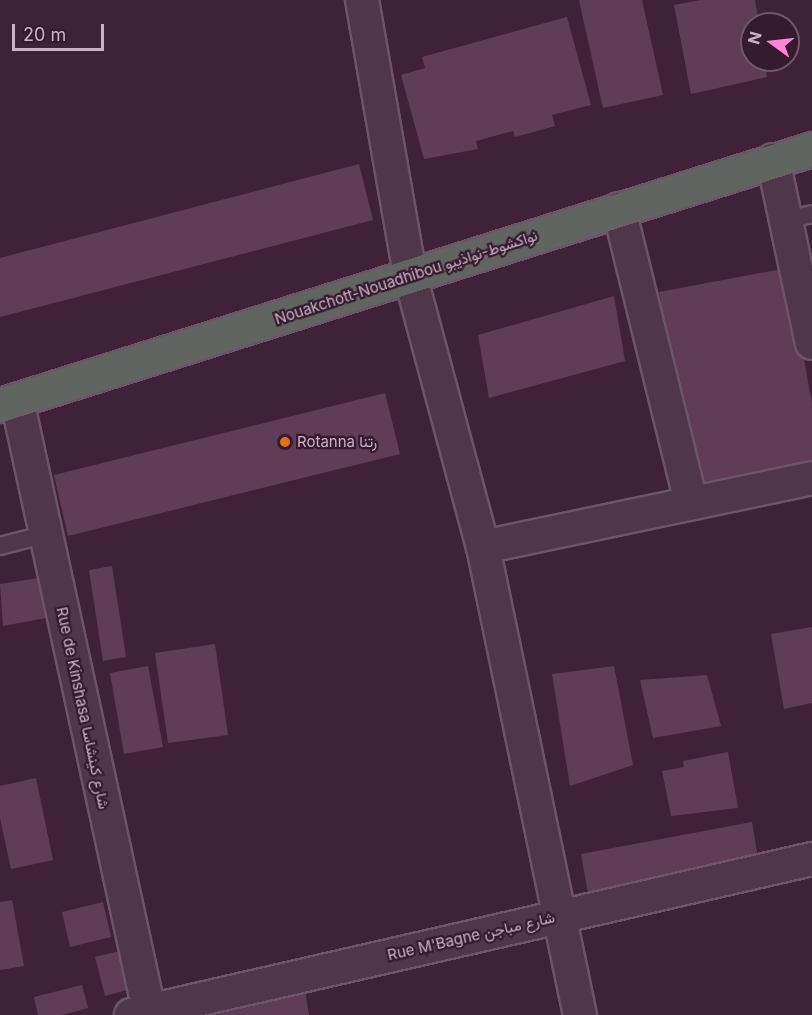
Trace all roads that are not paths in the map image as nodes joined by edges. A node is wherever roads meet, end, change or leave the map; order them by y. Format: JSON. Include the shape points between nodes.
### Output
{"nodes":[{"id":1,"x":362,"y":0,"type":"edge"},
{"id":2,"x":812,"y":148,"type":"edge"},
{"id":3,"x":773,"y":160,"type":"junction"},
{"id":4,"x":620,"y":209,"type":"junction"},
{"id":5,"x":799,"y":217,"type":"edge"},
{"id":6,"x":410,"y":275,"type":"junction"},
{"id":7,"x":812,"y":343,"type":"edge"},
{"id":8,"x":8,"y":403,"type":"edge"},
{"id":9,"x":812,"y":478,"type":"edge"},
{"id":10,"x":691,"y":503,"type":"junction"},
{"id":11,"x":46,"y":534,"type":"junction"},
{"id":12,"x":0,"y":546,"type":"edge"},
{"id":13,"x":483,"y":547,"type":"junction"},
{"id":14,"x":812,"y":859,"type":"edge"},
{"id":15,"x":559,"y":915,"type":"junction"},
{"id":16,"x":143,"y":1014,"type":"edge"},
{"id":17,"x":580,"y":1015,"type":"edge"}],
"edges":[{"from":1,"to":6,"type":"street"},
{"from":2,"to":3,"type":"highway","name":"Nouakchott-Nouadhibou نواكشوط-نواذيبو"},
{"from":3,"to":4,"type":"highway","name":"Nouakchott-Nouadhibou نواكشوط-نواذيبو"},
{"from":3,"to":5,"type":"street"},
{"from":4,"to":6,"type":"highway","name":"Nouakchott-Nouadhibou نواكشوط-نواذيبو"},
{"from":4,"to":10,"type":"street"},
{"from":5,"to":7,"type":"street"},
{"from":6,"to":8,"type":"highway","name":"Nouakchott-Nouadhibou نواكشوط-نواذيبو"},
{"from":6,"to":13,"type":"street"},
{"from":8,"to":11,"type":"street","name":"Rue de Kinshasa شارع كينشاسا"},
{"from":9,"to":10,"type":"street"},
{"from":10,"to":13,"type":"street"},
{"from":11,"to":12,"type":"lane"},
{"from":11,"to":16,"type":"street","name":"Rue de Kinshasa شارع كينشاسا"},
{"from":13,"to":15,"type":"street"},
{"from":14,"to":15,"type":"street","name":"Rue M'Bagne شارع مباجن"},
{"from":15,"to":16,"type":"street","name":"Rue M'Bagne شارع مباجن"},
{"from":15,"to":17,"type":"street"}]}
